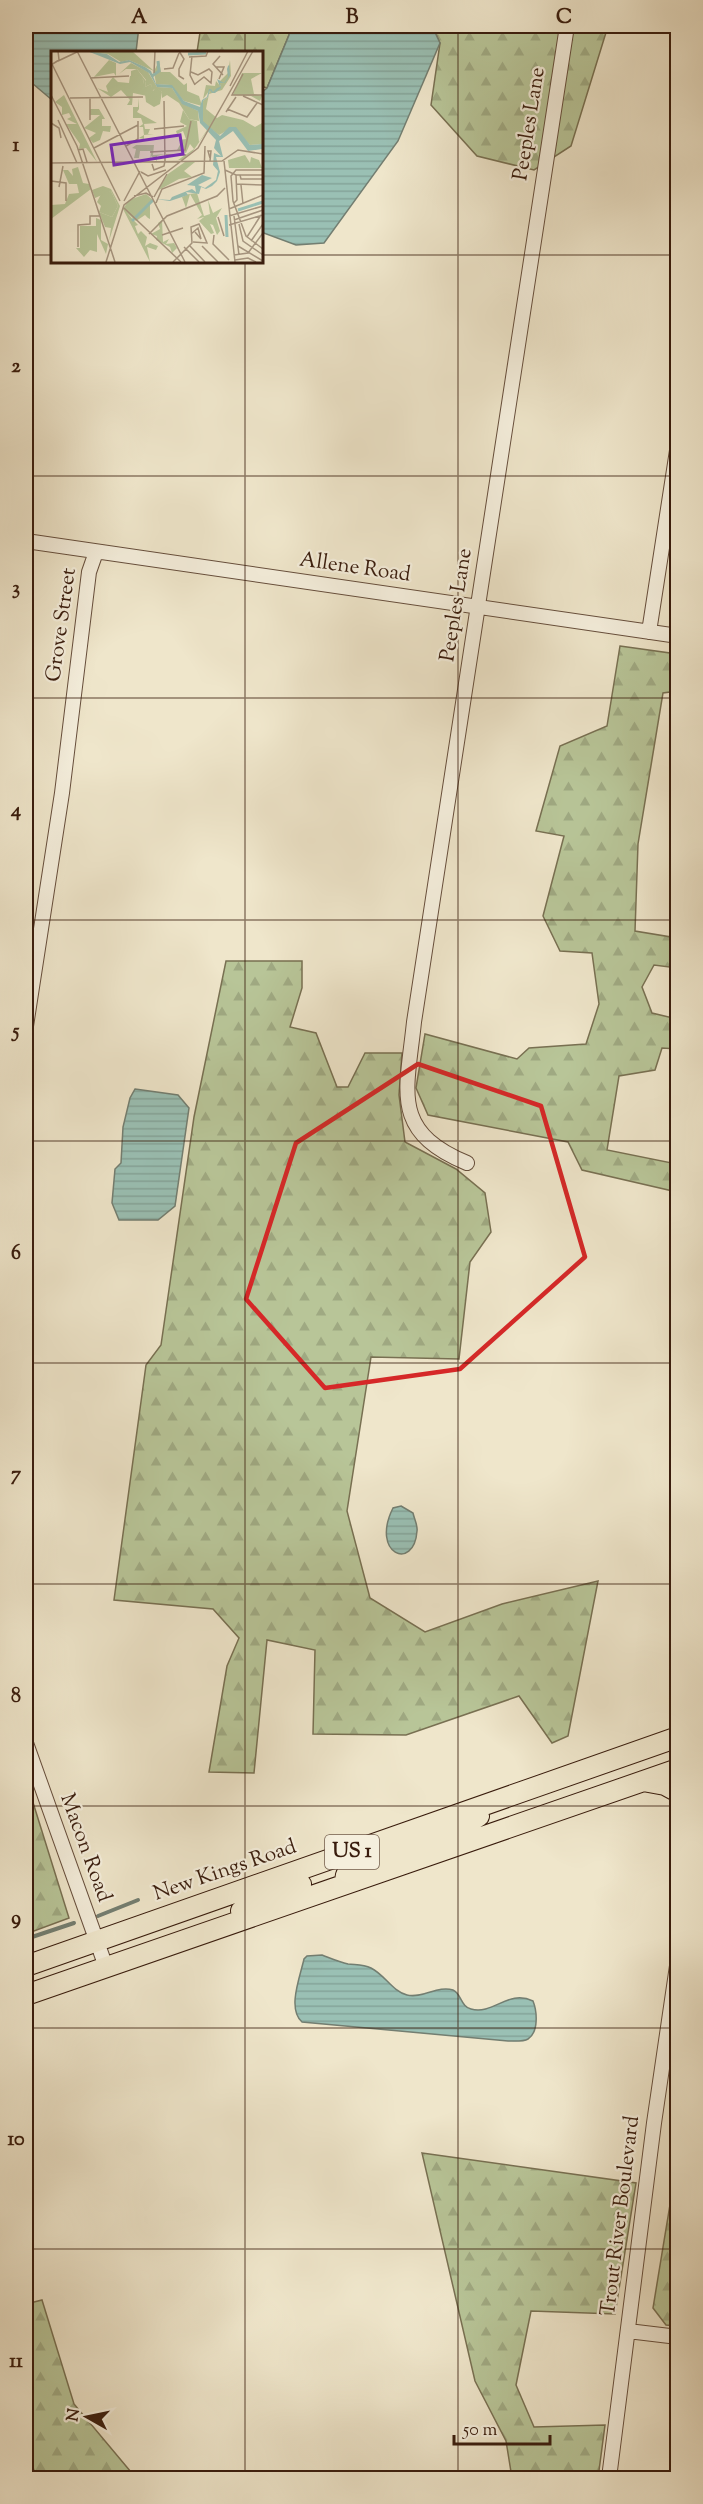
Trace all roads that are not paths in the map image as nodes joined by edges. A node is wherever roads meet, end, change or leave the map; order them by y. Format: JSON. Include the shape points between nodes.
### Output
{"nodes":[{"id":1,"x":567,"y":26,"type":"edge"},
{"id":2,"x":678,"y":444,"type":"edge"},
{"id":3,"x":26,"y":541,"type":"edge"},
{"id":4,"x":96,"y":552,"type":"junction"},
{"id":5,"x":478,"y":607,"type":"junction"},
{"id":6,"x":649,"y":632,"type":"junction"},
{"id":7,"x":678,"y":636,"type":"edge"},
{"id":8,"x":26,"y":1026,"type":"edge"},
{"id":9,"x":467,"y":1163,"type":"dead end"},
{"id":10,"x":678,"y":1737,"type":"edge"},
{"id":11,"x":26,"y":1743,"type":"edge"},
{"id":12,"x":678,"y":1769,"type":"edge"},
{"id":13,"x":643,"y":1781,"type":"junction"},
{"id":14,"x":678,"y":1792,"type":"edge"},
{"id":15,"x":518,"y":1794,"type":"junction"},
{"id":16,"x":334,"y":1858,"type":"junction"},
{"id":17,"x":344,"y":1885,"type":"junction"},
{"id":18,"x":199,"y":1935,"type":"junction"},
{"id":19,"x":97,"y":1942,"type":"junction"},
{"id":20,"x":678,"y":1959,"type":"edge"},
{"id":21,"x":26,"y":1966,"type":"edge"},
{"id":22,"x":106,"y":1967,"type":"junction"},
{"id":23,"x":26,"y":1995,"type":"edge"},
{"id":24,"x":628,"y":2331,"type":"junction"},
{"id":25,"x":678,"y":2337,"type":"edge"},
{"id":26,"x":609,"y":2478,"type":"edge"}],
"edges":[{"from":1,"to":5,"type":"street","name":"Peeples Lane"},
{"from":2,"to":6,"type":"street"},
{"from":3,"to":4,"type":"street","name":"Allene Road"},
{"from":4,"to":5,"type":"street","name":"Allene Road"},
{"from":4,"to":8,"type":"street","name":"Grove Street","via":[[89,572],[62,793]]},
{"from":5,"to":6,"type":"street","name":"Allene Road"},
{"from":5,"to":9,"type":"street","name":"Peeples Lane","via":[[414,1022],[408,1088],[411,1120],[420,1134],[435,1148]]},
{"from":6,"to":7,"type":"street","name":"Allene Road"},
{"from":10,"to":15,"type":"highway","name":"New Kings Road","number":"US 1"},
{"from":11,"to":19,"type":"street","name":"Macon Road"},
{"from":12,"to":13,"type":"highway","number":"US 1"},
{"from":13,"to":14,"type":"highway"},
{"from":13,"to":17,"type":"highway","number":"US 1"},
{"from":15,"to":16,"type":"highway","name":"New Kings Road","number":"US 1"},
{"from":15,"to":17,"type":"highway","via":[[452,1833],[352,1868]]},
{"from":16,"to":18,"type":"highway","via":[[320,1877],[266,1897]]},
{"from":16,"to":19,"type":"highway","name":"New Kings Road","number":"US 1"},
{"from":17,"to":18,"type":"highway","number":"US 1"},
{"from":18,"to":22,"type":"highway","number":"US 1"},
{"from":19,"to":21,"type":"highway","name":"New Kings Road","number":"US 1"},
{"from":19,"to":22,"type":"street","name":"Macon Road"},
{"from":20,"to":24,"type":"street","name":"Trout River Boulevard"},
{"from":22,"to":23,"type":"highway","number":"US 1"},
{"from":24,"to":25,"type":"street"},
{"from":24,"to":26,"type":"street","name":"Trout River Boulevard"}]}
